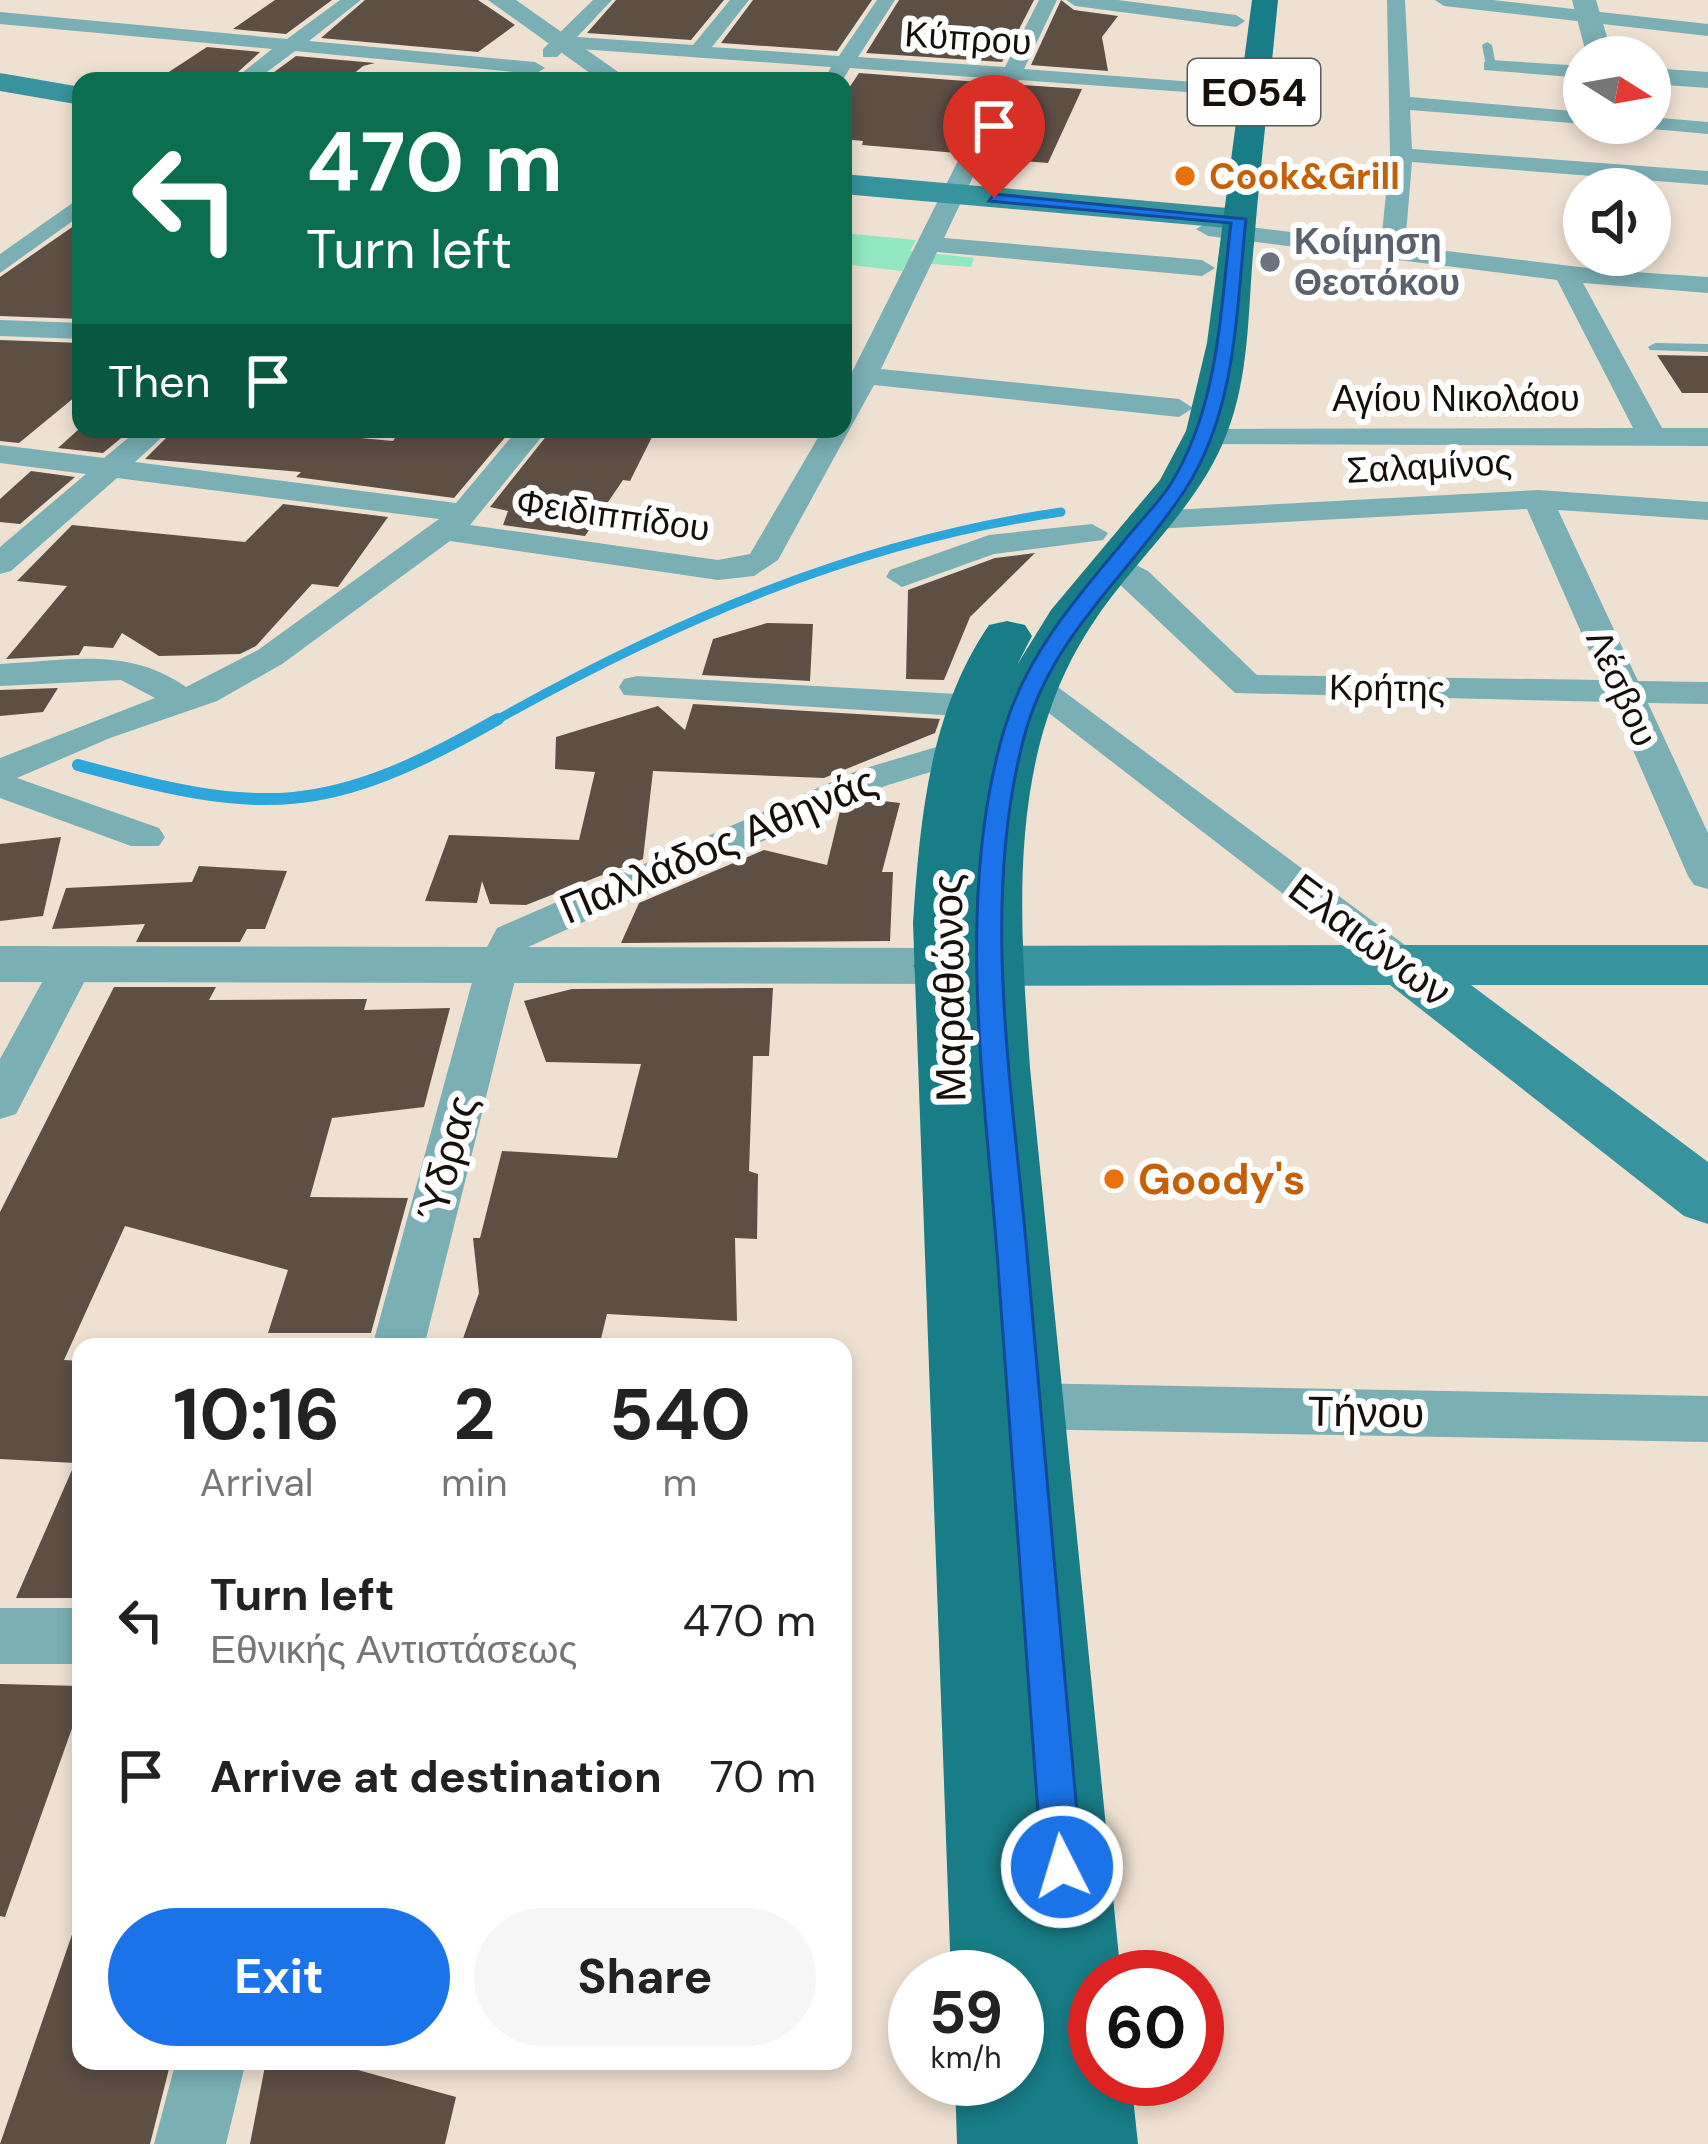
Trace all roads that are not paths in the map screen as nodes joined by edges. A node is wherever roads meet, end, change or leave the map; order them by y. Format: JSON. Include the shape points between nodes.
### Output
{"nodes":[{"id":1,"x":352,"y":0,"type":"edge"},
{"id":2,"x":500,"y":0,"type":"edge"},
{"id":3,"x":603,"y":0,"type":"edge"},
{"id":4,"x":740,"y":0,"type":"edge"},
{"id":5,"x":886,"y":0,"type":"edge"},
{"id":6,"x":1048,"y":0,"type":"edge"},
{"id":7,"x":1075,"y":0,"type":"edge"},
{"id":8,"x":1265,"y":0,"type":"edge"},
{"id":9,"x":1396,"y":0,"type":"edge"},
{"id":10,"x":1444,"y":0,"type":"edge"},
{"id":11,"x":1587,"y":8,"type":"edge"},
{"id":12,"x":1237,"y":10,"type":"edge"},
{"id":13,"x":0,"y":18,"type":"edge"},
{"id":14,"x":1708,"y":30,"type":"edge"},
{"id":15,"x":561,"y":36,"type":"junction"},
{"id":16,"x":293,"y":44,"type":"junction"},
{"id":17,"x":698,"y":52,"type":"junction"},
{"id":18,"x":1489,"y":56,"type":"dead end"},
{"id":19,"x":847,"y":62,"type":"junction"},
{"id":20,"x":1563,"y":68,"type":"edge"},
{"id":21,"x":254,"y":72,"type":"edge"},
{"id":22,"x":512,"y":72,"type":"edge"},
{"id":23,"x":530,"y":72,"type":"edge"},
{"id":24,"x":607,"y":72,"type":"edge"},
{"id":25,"x":839,"y":72,"type":"edge"},
{"id":26,"x":1015,"y":75,"type":"junction"},
{"id":27,"x":1671,"y":77,"type":"edge"},
{"id":28,"x":1708,"y":80,"type":"edge"},
{"id":29,"x":0,"y":82,"type":"edge"},
{"id":30,"x":1227,"y":88,"type":"junction"},
{"id":31,"x":72,"y":94,"type":"edge"},
{"id":32,"x":1400,"y":103,"type":"junction"},
{"id":33,"x":1563,"y":116,"type":"edge"},
{"id":34,"x":1671,"y":125,"type":"edge"},
{"id":35,"x":1708,"y":128,"type":"edge"},
{"id":36,"x":1401,"y":154,"type":"junction"},
{"id":37,"x":1708,"y":178,"type":"edge"},
{"id":38,"x":852,"y":185,"type":"edge"},
{"id":39,"x":954,"y":194,"type":"junction"},
{"id":40,"x":72,"y":211,"type":"edge"},
{"id":41,"x":1223,"y":224,"type":"junction"},
{"id":42,"x":931,"y":244,"type":"junction"},
{"id":43,"x":1392,"y":251,"type":"junction"},
{"id":44,"x":0,"y":266,"type":"edge"},
{"id":45,"x":1202,"y":268,"type":"junction"},
{"id":46,"x":1563,"y":273,"type":"edge"},
{"id":47,"x":1570,"y":276,"type":"edge"},
{"id":48,"x":1595,"y":276,"type":"edge"},
{"id":49,"x":1708,"y":285,"type":"edge"},
{"id":50,"x":0,"y":328,"type":"edge"},
{"id":51,"x":72,"y":331,"type":"edge"},
{"id":52,"x":1655,"y":347,"type":"dead end"},
{"id":53,"x":1708,"y":348,"type":"edge"},
{"id":54,"x":868,"y":376,"type":"junction"},
{"id":55,"x":852,"y":404,"type":"edge"},
{"id":56,"x":1192,"y":423,"type":"junction"},
{"id":57,"x":1652,"y":437,"type":"junction"},
{"id":58,"x":1708,"y":437,"type":"edge"},
{"id":59,"x":146,"y":438,"type":"edge"},
{"id":60,"x":525,"y":438,"type":"edge"},
{"id":61,"x":833,"y":438,"type":"edge"},
{"id":62,"x":0,"y":454,"type":"edge"},
{"id":63,"x":112,"y":467,"type":"junction"},
{"id":64,"x":1538,"y":500,"type":"junction"},
{"id":65,"x":1708,"y":511,"type":"edge"},
{"id":66,"x":1153,"y":520,"type":"junction"},
{"id":67,"x":455,"y":522,"type":"junction"},
{"id":68,"x":1103,"y":549,"type":"junction"},
{"id":69,"x":0,"y":564,"type":"edge"},
{"id":70,"x":902,"y":577,"type":"dead end"},
{"id":71,"x":0,"y":674,"type":"edge"},
{"id":72,"x":1031,"y":683,"type":"junction"},
{"id":73,"x":637,"y":687,"type":"dead end"},
{"id":74,"x":1624,"y":692,"type":"junction"},
{"id":75,"x":1708,"y":693,"type":"edge"},
{"id":76,"x":182,"y":701,"type":"junction"},
{"id":77,"x":968,"y":729,"type":"junction"},
{"id":78,"x":0,"y":736,"type":"edge"},
{"id":79,"x":73,"y":740,"type":"junction"},
{"id":80,"x":0,"y":772,"type":"edge"},
{"id":81,"x":0,"y":784,"type":"edge"},
{"id":82,"x":145,"y":836,"type":"dead end"},
{"id":83,"x":1708,"y":876,"type":"edge"},
{"id":84,"x":0,"y":964,"type":"edge"},
{"id":85,"x":1402,"y":964,"type":"junction"},
{"id":86,"x":72,"y":965,"type":"junction"},
{"id":87,"x":968,"y":965,"type":"junction"},
{"id":88,"x":1708,"y":965,"type":"edge"},
{"id":89,"x":496,"y":968,"type":"junction"},
{"id":90,"x":0,"y":1102,"type":"edge"},
{"id":91,"x":1708,"y":1198,"type":"edge"},
{"id":92,"x":400,"y":1338,"type":"edge"},
{"id":93,"x":1024,"y":1406,"type":"junction"},
{"id":94,"x":1708,"y":1419,"type":"edge"},
{"id":95,"x":0,"y":1636,"type":"edge"},
{"id":96,"x":72,"y":1636,"type":"edge"},
{"id":97,"x":999,"y":1950,"type":"edge"},
{"id":98,"x":209,"y":2070,"type":"edge"},
{"id":99,"x":1008,"y":2106,"type":"edge"},
{"id":100,"x":190,"y":2144,"type":"edge"},
{"id":101,"x":1010,"y":2144,"type":"edge"},
{"id":102,"x":1085,"y":2144,"type":"edge"}],
"edges":[{"from":1,"to":16,"type":"street"},
{"from":2,"to":15,"type":"street"},
{"from":3,"to":15,"type":"street"},
{"from":4,"to":17,"type":"street"},
{"from":5,"to":19,"type":"street"},
{"from":6,"to":26,"type":"street"},
{"from":7,"to":12,"type":"street"},
{"from":8,"to":41,"type":"main road","name":"Μαραθώνος","number":"ΕΟ54"},
{"from":9,"to":32,"type":"street"},
{"from":10,"to":11,"type":"street"},
{"from":11,"to":14,"type":"street"},
{"from":12,"to":30,"type":"main road","name":"Μαραθώνος","number":"ΕΟ54"},
{"from":13,"to":16,"type":"street"},
{"from":15,"to":17,"type":"street","name":"Κύπρου"},
{"from":15,"to":23,"type":"street"},
{"from":15,"to":24,"type":"street"},
{"from":16,"to":21,"type":"street"},
{"from":16,"to":22,"type":"street"},
{"from":17,"to":19,"type":"street","name":"Κύπρου"},
{"from":18,"to":20,"type":"street"},
{"from":19,"to":25,"type":"street"},
{"from":19,"to":26,"type":"street","name":"Κύπρου"},
{"from":26,"to":30,"type":"street","name":"Κύπρου"},
{"from":26,"to":39,"type":"street"},
{"from":27,"to":28,"type":"street"},
{"from":29,"to":31,"type":"main road"},
{"from":30,"to":41,"type":"main road","name":"Μαραθώνος","number":"ΕΟ54"},
{"from":32,"to":33,"type":"street"},
{"from":32,"to":36,"type":"street"},
{"from":34,"to":35,"type":"street"},
{"from":36,"to":37,"type":"street"},
{"from":36,"to":43,"type":"street"},
{"from":38,"to":39,"type":"main road"},
{"from":39,"to":41,"type":"main road"},
{"from":39,"to":42,"type":"street"},
{"from":40,"to":44,"type":"street"},
{"from":41,"to":43,"type":"street"},
{"from":41,"to":45,"type":"main road","name":"Μαραθώνος","number":"ΕΟ54"},
{"from":41,"to":56,"type":"main road","name":"Μαραθώνος","number":"ΕΟ54","via":[[1217,397]]},
{"from":42,"to":45,"type":"street"},
{"from":42,"to":54,"type":"street"},
{"from":43,"to":46,"type":"street"},
{"from":45,"to":56,"type":"main road","name":"Μαραθώνος","number":"ΕΟ54"},
{"from":47,"to":57,"type":"street"},
{"from":48,"to":49,"type":"street"},
{"from":50,"to":51,"type":"street"},
{"from":52,"to":53,"type":"lane"},
{"from":54,"to":55,"type":"street"},
{"from":54,"to":56,"type":"street","name":"Αγίου Νικολάου","via":[[989,373]]},
{"from":56,"to":57,"type":"street","name":"Αγίου Νικολάου"},
{"from":56,"to":66,"type":"main road","name":"Μαραθώνος","number":"ΕΟ54","via":[[1177,490]]},
{"from":56,"to":68,"type":"main road","name":"Μαραθώνος","number":"ΕΟ54","via":[[1153,459]]},
{"from":57,"to":58,"type":"street","name":"Αγίου Νικολάου"},
{"from":59,"to":63,"type":"street"},
{"from":60,"to":67,"type":"street"},
{"from":61,"to":67,"type":"street","name":"Φειδιππίδου","via":[[762,560],[743,569]]},
{"from":62,"to":63,"type":"street","name":"Φειδιππίδου"},
{"from":63,"to":67,"type":"street","name":"Φειδιππίδου"},
{"from":63,"to":69,"type":"street"},
{"from":64,"to":65,"type":"street","name":"Σαλαμίνος"},
{"from":64,"to":66,"type":"street","name":"Σαλαμίνος"},
{"from":64,"to":74,"type":"street","name":"Λέσβου"},
{"from":66,"to":68,"type":"main road","name":"Μαραθώνος","number":"ΕΟ54"},
{"from":67,"to":76,"type":"street","via":[[270,657]]},
{"from":68,"to":70,"type":"street","via":[[989,545]]},
{"from":68,"to":72,"type":"main road","name":"Μαραθώνος","number":"ΕΟ54"},
{"from":68,"to":74,"type":"street","name":"Κρήτης","via":[[1248,685]]},
{"from":68,"to":77,"type":"main road","name":"Μαραθώνος","number":"ΕΟ54","via":[[1015,624]]},
{"from":71,"to":76,"type":"street","via":[[122,669]]},
{"from":72,"to":85,"type":"street","name":"Ελαιώνων"},
{"from":72,"to":87,"type":"main road","name":"Μαραθώνος","number":"ΕΟ54"},
{"from":73,"to":77,"type":"street"},
{"from":74,"to":75,"type":"street","name":"Κρήτης"},
{"from":74,"to":83,"type":"street","name":"Λέσβου"},
{"from":76,"to":79,"type":"street"},
{"from":77,"to":87,"type":"main road","name":"Μαραθώνος","number":"ΕΟ54","via":[[946,840]]},
{"from":77,"to":89,"type":"street","name":"Παλλάδος Αθηνάς","via":[[689,862],[531,926],[512,938]]},
{"from":78,"to":79,"type":"street","via":[[42,732]]},
{"from":79,"to":80,"type":"street"},
{"from":81,"to":82,"type":"street"},
{"from":84,"to":86,"type":"street","name":"Παλλάδος Αθηνάς"},
{"from":85,"to":87,"type":"main road"},
{"from":85,"to":88,"type":"main road"},
{"from":85,"to":91,"type":"main road","name":"Ελαιώνων"},
{"from":86,"to":89,"type":"street","name":"Παλλάδος Αθηνάς"},
{"from":86,"to":90,"type":"street"},
{"from":87,"to":89,"type":"street","name":"Παλλάδος Αθηνάς"},
{"from":87,"to":93,"type":"main road","name":"Μαραθώνος","number":"ΕΟ54"},
{"from":87,"to":97,"type":"main road","name":"Μαραθώνος","number":"ΕΟ54"},
{"from":89,"to":92,"type":"street","name":"Ύδρας"},
{"from":93,"to":94,"type":"street","name":"Τήνου"},
{"from":93,"to":102,"type":"main road","name":"Μαραθώνος","number":"ΕΟ54"},
{"from":95,"to":96,"type":"street"},
{"from":98,"to":100,"type":"street"},
{"from":99,"to":101,"type":"main road"}]}
